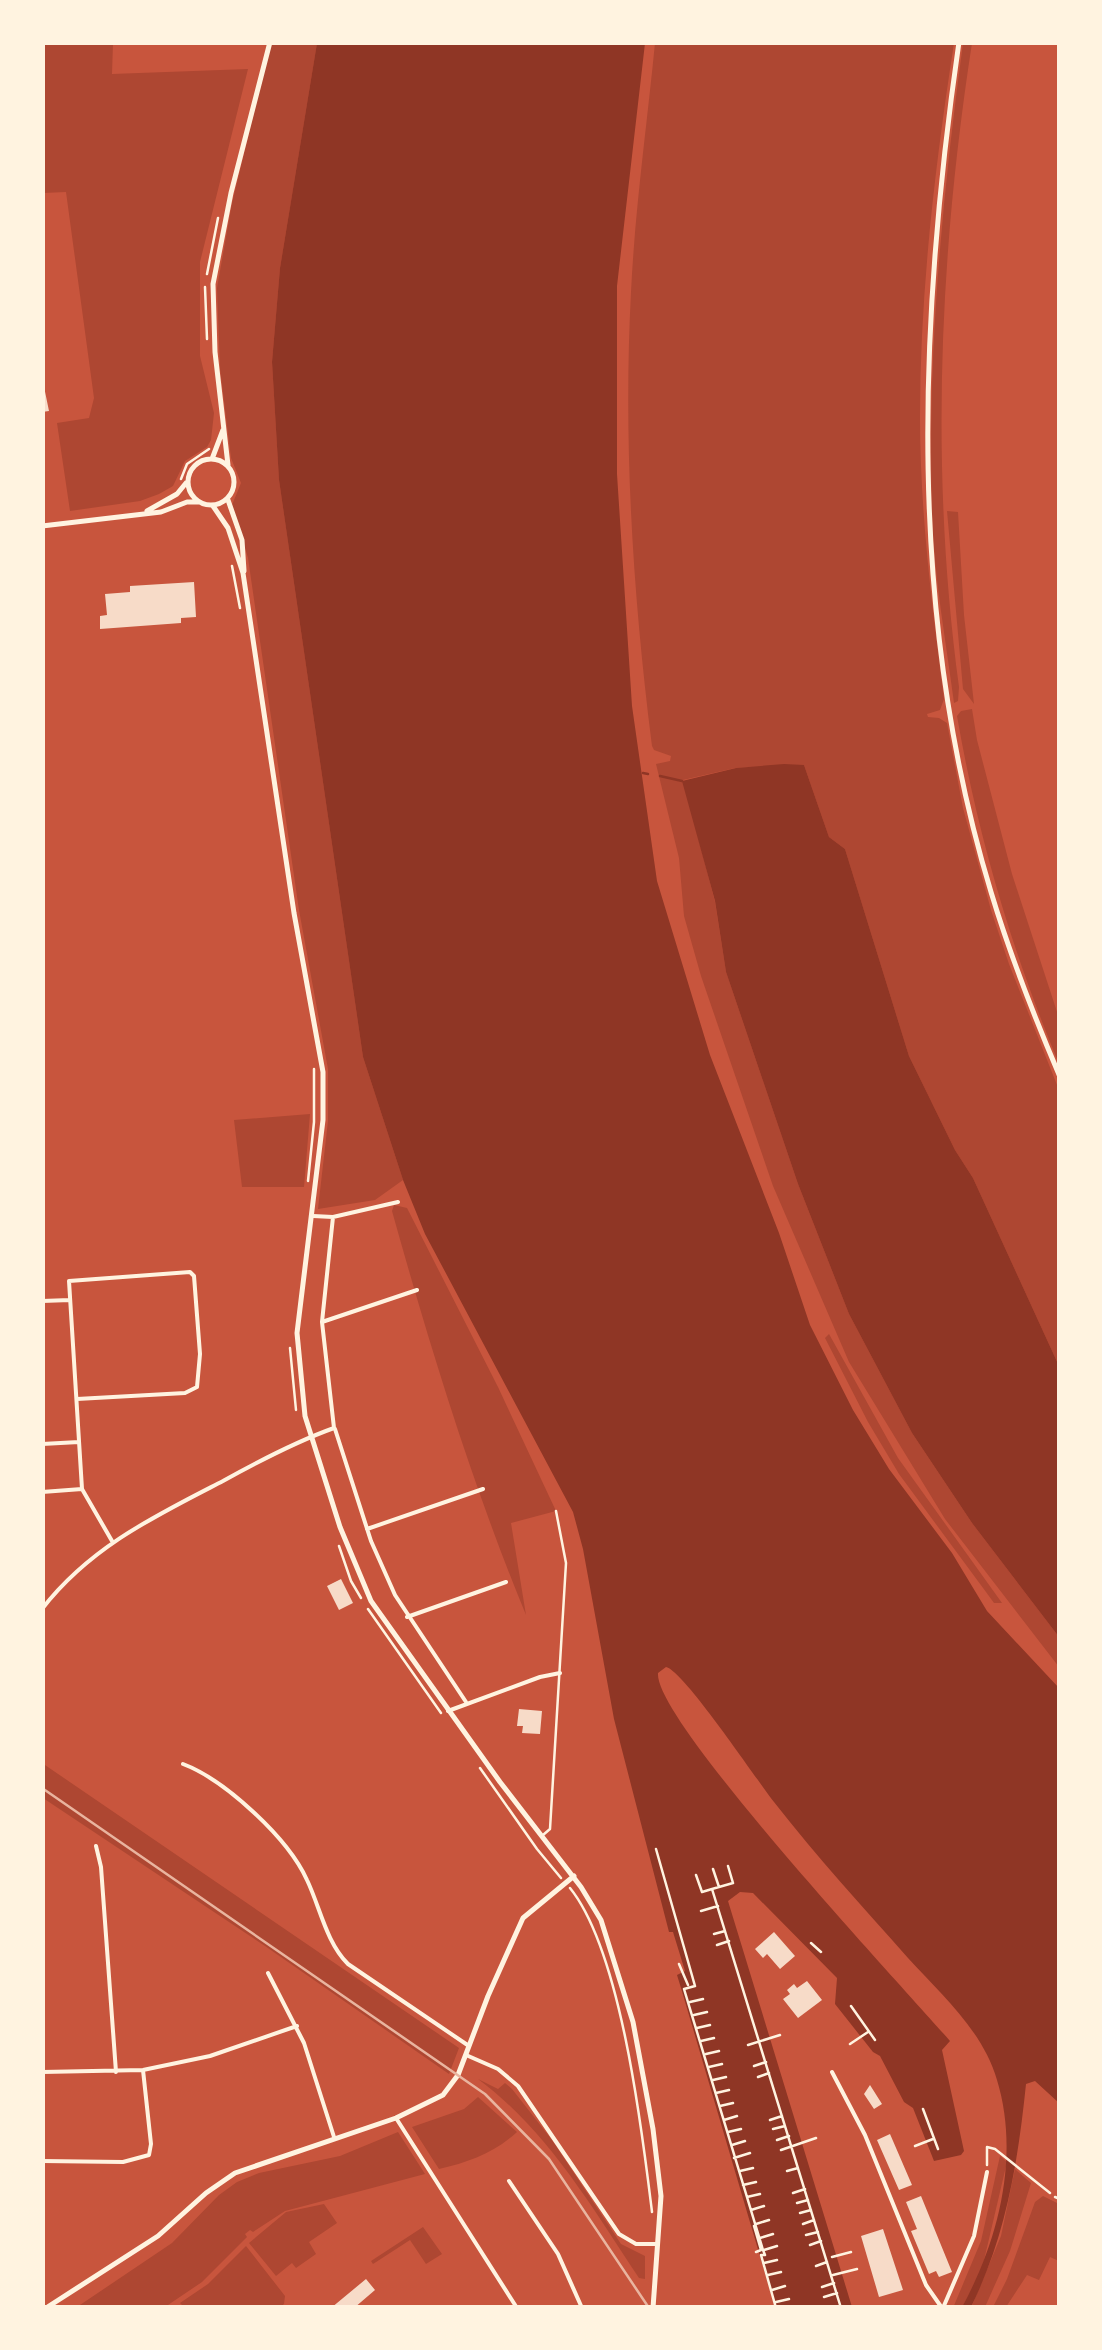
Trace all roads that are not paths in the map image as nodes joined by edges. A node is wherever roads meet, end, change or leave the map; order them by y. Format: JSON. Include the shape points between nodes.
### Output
{"nodes":[{"id":1,"x":270,"y":42,"type":"edge"},
{"id":2,"x":959,"y":42,"type":"edge"},
{"id":3,"x":224,"y":422,"type":"junction"},
{"id":4,"x":212,"y":459,"type":"junction"},
{"id":5,"x":228,"y":466,"type":"junction"},
{"id":6,"x":188,"y":481,"type":"junction"},
{"id":7,"x":228,"y":498,"type":"junction"},
{"id":8,"x":198,"y":502,"type":"junction"},
{"id":9,"x":213,"y":506,"type":"junction"},
{"id":10,"x":146,"y":512,"type":"junction"},
{"id":11,"x":42,"y":526,"type":"edge"},
{"id":12,"x":243,"y":574,"type":"junction"},
{"id":13,"x":1060,"y":1077,"type":"edge"},
{"id":14,"x":398,"y":1202,"type":"dead end"},
{"id":15,"x":311,"y":1216,"type":"junction"},
{"id":16,"x":333,"y":1216,"type":"junction"},
{"id":17,"x":417,"y":1290,"type":"dead end"},
{"id":18,"x":70,"y":1300,"type":"junction"},
{"id":19,"x":42,"y":1301,"type":"edge"},
{"id":20,"x":322,"y":1322,"type":"junction"},
{"id":21,"x":77,"y":1399,"type":"junction"},
{"id":22,"x":334,"y":1428,"type":"junction"},
{"id":23,"x":311,"y":1436,"type":"junction"},
{"id":24,"x":79,"y":1442,"type":"junction"},
{"id":25,"x":42,"y":1444,"type":"edge"},
{"id":26,"x":82,"y":1489,"type":"junction"},
{"id":27,"x":483,"y":1489,"type":"dead end"},
{"id":28,"x":42,"y":1492,"type":"edge"},
{"id":29,"x":556,"y":1511,"type":"dead end"},
{"id":30,"x":366,"y":1529,"type":"junction"},
{"id":31,"x":112,"y":1540,"type":"junction"},
{"id":32,"x":506,"y":1582,"type":"dead end"},
{"id":33,"x":42,"y":1610,"type":"edge"},
{"id":34,"x":407,"y":1616,"type":"junction"},
{"id":35,"x":560,"y":1674,"type":"junction"},
{"id":36,"x":466,"y":1702,"type":"junction"},
{"id":37,"x":448,"y":1711,"type":"junction"},
{"id":38,"x":183,"y":1764,"type":"dead end"},
{"id":39,"x":542,"y":1836,"type":"junction"},
{"id":40,"x":96,"y":1846,"type":"dead end"},
{"id":41,"x":574,"y":1876,"type":"junction"},
{"id":42,"x":268,"y":1973,"type":"dead end"},
{"id":43,"x":297,"y":2026,"type":"junction"},
{"id":44,"x":470,"y":2046,"type":"junction"},
{"id":45,"x":466,"y":2055,"type":"junction"},
{"id":46,"x":143,"y":2070,"type":"junction"},
{"id":47,"x":42,"y":2072,"type":"edge"},
{"id":48,"x":116,"y":2072,"type":"junction"},
{"id":49,"x":832,"y":2072,"type":"dead end"},
{"id":50,"x":396,"y":2118,"type":"junction"},
{"id":51,"x":334,"y":2137,"type":"junction"},
{"id":52,"x":42,"y":2161,"type":"edge"},
{"id":53,"x":987,"y":2172,"type":"road end"},
{"id":54,"x":509,"y":2182,"type":"dead end"},
{"id":55,"x":659,"y":2244,"type":"junction"},
{"id":56,"x":46,"y":2308,"type":"edge"},
{"id":57,"x":517,"y":2308,"type":"edge"},
{"id":58,"x":582,"y":2308,"type":"edge"},
{"id":59,"x":653,"y":2308,"type":"edge"},
{"id":60,"x":943,"y":2308,"type":"edge"}],
"edges":[{"from":1,"to":3,"type":"street","via":[[214,284]]},
{"from":2,"to":13,"type":"street","via":[[928,321],[926,454],[936,606],[956,745],[990,890]]},
{"from":3,"to":4,"type":"street"},
{"from":3,"to":5,"type":"street"},
{"from":4,"to":5,"type":"street"},
{"from":4,"to":6,"type":"street","via":[[197,464]]},
{"from":5,"to":7,"type":"street","via":[[235,479]]},
{"from":6,"to":8,"type":"street"},
{"from":6,"to":10,"type":"street"},
{"from":7,"to":9,"type":"street"},
{"from":7,"to":12,"type":"street","via":[[242,540]]},
{"from":8,"to":9,"type":"street"},
{"from":8,"to":10,"type":"street"},
{"from":9,"to":12,"type":"street"},
{"from":10,"to":11,"type":"street"},
{"from":12,"to":15,"type":"street","via":[[322,1072]]},
{"from":14,"to":16,"type":"street"},
{"from":15,"to":16,"type":"street"},
{"from":15,"to":23,"type":"street","via":[[297,1333]]},
{"from":16,"to":20,"type":"street"},
{"from":17,"to":20,"type":"street"},
{"from":18,"to":19,"type":"street"},
{"from":18,"to":21,"type":"street"},
{"from":18,"to":21,"type":"street","via":[[69,1282],[194,1276],[198,1387]]},
{"from":20,"to":22,"type":"street"},
{"from":21,"to":24,"type":"street"},
{"from":22,"to":23,"type":"street"},
{"from":22,"to":30,"type":"street"},
{"from":23,"to":31,"type":"street"},
{"from":23,"to":37,"type":"street","via":[[370,1601]]},
{"from":24,"to":25,"type":"street"},
{"from":24,"to":26,"type":"street"},
{"from":26,"to":28,"type":"street"},
{"from":26,"to":31,"type":"street"},
{"from":27,"to":30,"type":"street"},
{"from":29,"to":35,"type":"street","via":[[566,1562]]},
{"from":30,"to":34,"type":"street"},
{"from":31,"to":33,"type":"street"},
{"from":32,"to":34,"type":"street"},
{"from":34,"to":36,"type":"street"},
{"from":35,"to":36,"type":"street"},
{"from":35,"to":39,"type":"street","via":[[550,1829]]},
{"from":36,"to":37,"type":"street"},
{"from":37,"to":39,"type":"street"},
{"from":38,"to":44,"type":"street","via":[[284,1841],[348,1964]]},
{"from":39,"to":41,"type":"street"},
{"from":40,"to":48,"type":"street"},
{"from":41,"to":44,"type":"street","via":[[523,1918]]},
{"from":41,"to":55,"type":"street","via":[[604,1928],[633,2022],[661,2196]]},
{"from":42,"to":43,"type":"street"},
{"from":43,"to":46,"type":"street"},
{"from":43,"to":51,"type":"street"},
{"from":44,"to":45,"type":"street"},
{"from":45,"to":50,"type":"street","via":[[443,2095]]},
{"from":45,"to":55,"type":"street","via":[[518,2086],[620,2234],[636,2244]]},
{"from":46,"to":48,"type":"street"},
{"from":46,"to":52,"type":"street","via":[[148,2156]]},
{"from":47,"to":48,"type":"street"},
{"from":49,"to":60,"type":"street","via":[[866,2135],[926,2285]]},
{"from":50,"to":51,"type":"street"},
{"from":50,"to":57,"type":"street"},
{"from":51,"to":56,"type":"street","via":[[235,2173],[158,2236]]},
{"from":53,"to":60,"type":"street","via":[[974,2236]]},
{"from":54,"to":58,"type":"street","via":[[558,2254]]},
{"from":55,"to":59,"type":"street"}]}
